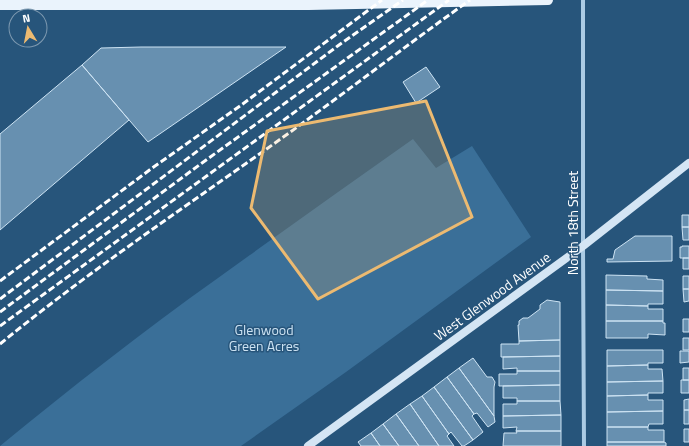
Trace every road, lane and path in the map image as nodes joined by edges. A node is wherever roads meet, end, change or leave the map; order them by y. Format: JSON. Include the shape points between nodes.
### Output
{"nodes":[{"id":1,"x":548,"y":0,"type":"edge"},
{"id":2,"x":583,"y":0,"type":"edge"},
{"id":3,"x":117,"y":2,"type":"edge"},
{"id":4,"x":0,"y":5,"type":"edge"},
{"id":5,"x":689,"y":163,"type":"edge"},
{"id":6,"x":583,"y":246,"type":"junction"},
{"id":7,"x":308,"y":446,"type":"edge"},
{"id":8,"x":584,"y":446,"type":"edge"}],
"edges":[{"from":1,"to":3,"type":"main road","via":[[361,5]]},
{"from":2,"to":6,"type":"street","name":"North 18th Street"},
{"from":3,"to":4,"type":"main road"},
{"from":5,"to":6,"type":"main road","name":"West Glenwood Avenue"},
{"from":6,"to":7,"type":"main road","name":"West Glenwood Avenue"},
{"from":6,"to":8,"type":"street","name":"North 18th Street"}]}
